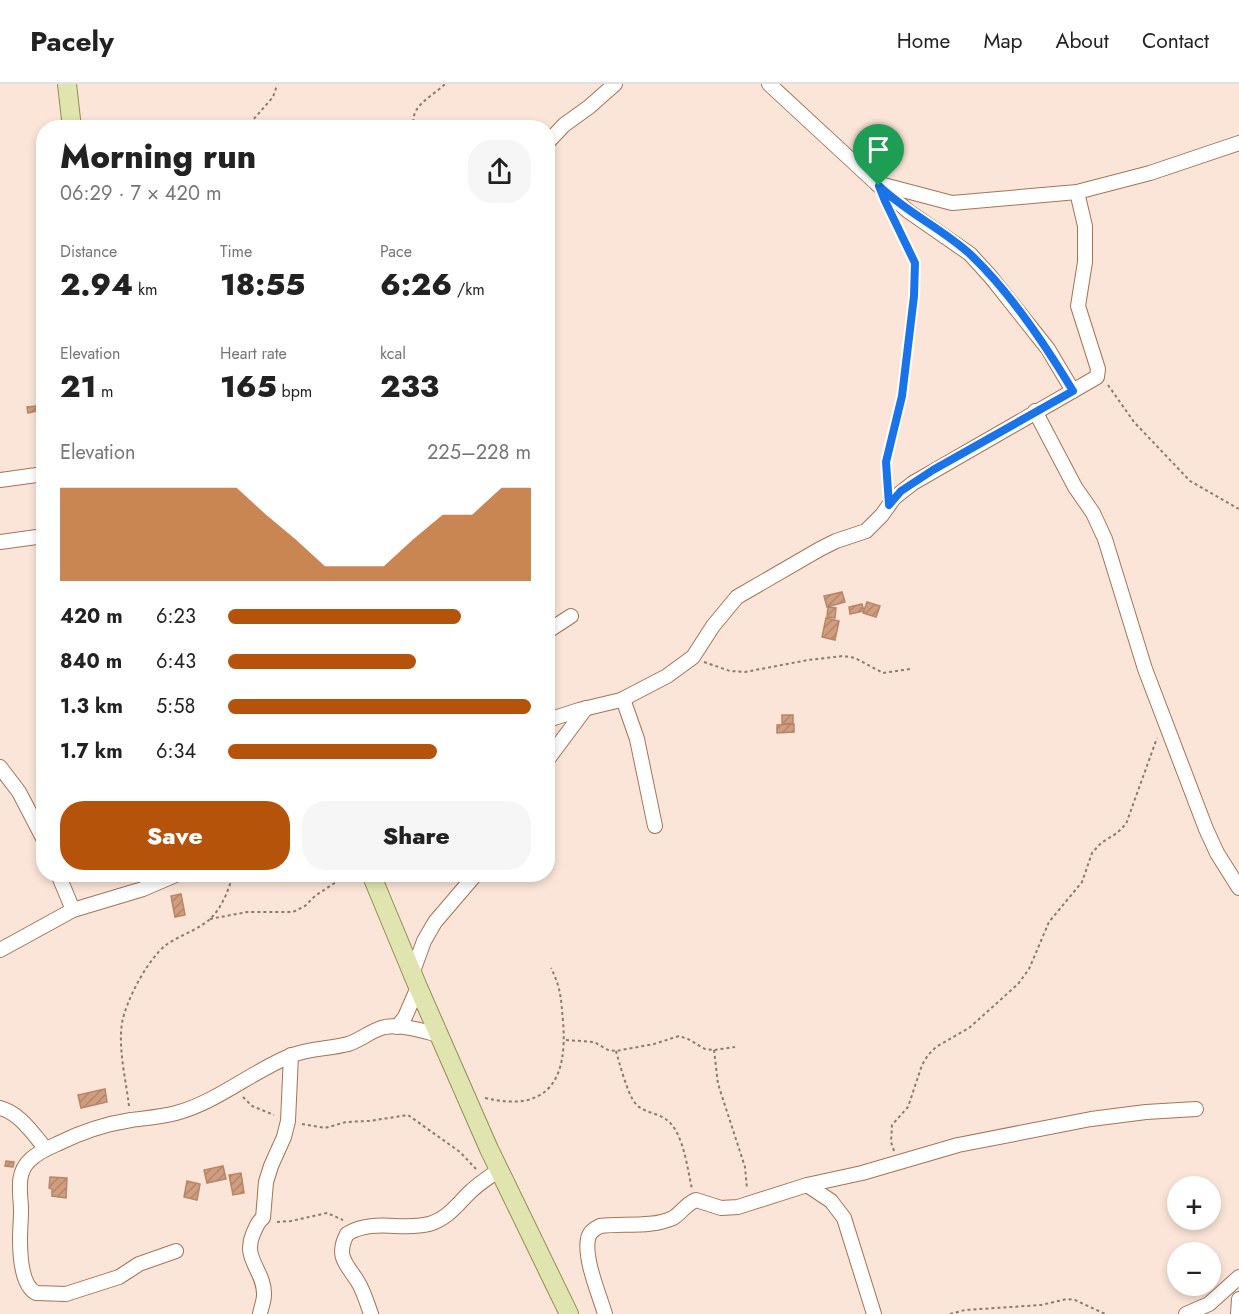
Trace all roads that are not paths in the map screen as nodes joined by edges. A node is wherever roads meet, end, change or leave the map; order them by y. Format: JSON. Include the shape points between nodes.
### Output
{"nodes":[{"id":1,"x":67,"y":84,"type":"edge"},
{"id":2,"x":615,"y":84,"type":"edge"},
{"id":3,"x":769,"y":84,"type":"edge"},
{"id":4,"x":71,"y":120,"type":"edge"},
{"id":5,"x":555,"y":135,"type":"edge"},
{"id":6,"x":1239,"y":143,"type":"edge"},
{"id":7,"x":876,"y":183,"type":"junction"},
{"id":8,"x":1077,"y":192,"type":"junction"},
{"id":9,"x":1076,"y":390,"type":"junction"},
{"id":10,"x":1035,"y":411,"type":"junction"},
{"id":11,"x":36,"y":475,"type":"edge"},
{"id":12,"x":0,"y":480,"type":"edge"},
{"id":13,"x":36,"y":537,"type":"edge"},
{"id":14,"x":0,"y":543,"type":"edge"},
{"id":15,"x":571,"y":616,"type":"dead end"},
{"id":16,"x":555,"y":626,"type":"edge"},
{"id":17,"x":623,"y":699,"type":"junction"},
{"id":18,"x":586,"y":708,"type":"junction"},
{"id":19,"x":555,"y":718,"type":"edge"},
{"id":20,"x":555,"y":750,"type":"edge"},
{"id":21,"x":0,"y":767,"type":"edge"},
{"id":22,"x":36,"y":824,"type":"edge"},
{"id":23,"x":656,"y":826,"type":"dead end"},
{"id":24,"x":61,"y":882,"type":"edge"},
{"id":25,"x":159,"y":882,"type":"edge"},
{"id":26,"x":374,"y":882,"type":"edge"},
{"id":27,"x":469,"y":882,"type":"edge"},
{"id":28,"x":1239,"y":888,"type":"edge"},
{"id":29,"x":73,"y":910,"type":"junction"},
{"id":30,"x":0,"y":950,"type":"edge"},
{"id":31,"x":415,"y":980,"type":"junction"},
{"id":32,"x":397,"y":1027,"type":"junction"},
{"id":33,"x":439,"y":1035,"type":"junction"},
{"id":34,"x":291,"y":1055,"type":"junction"},
{"id":35,"x":0,"y":1108,"type":"edge"},
{"id":36,"x":1196,"y":1109,"type":"dead end"},
{"id":37,"x":46,"y":1149,"type":"junction"},
{"id":38,"x":493,"y":1174,"type":"junction"},
{"id":39,"x":807,"y":1185,"type":"junction"},
{"id":40,"x":176,"y":1251,"type":"dead end"},
{"id":41,"x":1239,"y":1277,"type":"edge"},
{"id":42,"x":1239,"y":1299,"type":"edge"},
{"id":43,"x":260,"y":1314,"type":"edge"},
{"id":44,"x":371,"y":1314,"type":"edge"},
{"id":45,"x":569,"y":1314,"type":"edge"},
{"id":46,"x":605,"y":1314,"type":"edge"},
{"id":47,"x":874,"y":1314,"type":"edge"},
{"id":48,"x":1185,"y":1314,"type":"edge"},
{"id":49,"x":1238,"y":1314,"type":"edge"}],
"edges":[{"from":1,"to":4,"type":"main road"},
{"from":2,"to":5,"type":"street"},
{"from":3,"to":7,"type":"street"},
{"from":6,"to":8,"type":"street"},
{"from":7,"to":8,"type":"street","via":[[952,203]]},
{"from":7,"to":9,"type":"street","via":[[977,261]]},
{"from":8,"to":9,"type":"street","via":[[1085,226],[1085,262],[1078,306],[1096,376]]},
{"from":9,"to":10,"type":"street"},
{"from":10,"to":17,"type":"street","via":[[901,491],[866,531],[820,549],[737,597],[693,657]]},
{"from":10,"to":28,"type":"street","via":[[1105,539],[1145,669],[1216,853]]},
{"from":11,"to":12,"type":"street"},
{"from":13,"to":14,"type":"street"},
{"from":15,"to":16,"type":"street"},
{"from":17,"to":18,"type":"street"},
{"from":17,"to":23,"type":"street","via":[[637,739]]},
{"from":18,"to":19,"type":"street"},
{"from":18,"to":20,"type":"street"},
{"from":21,"to":22,"type":"street"},
{"from":24,"to":29,"type":"street"},
{"from":25,"to":29,"type":"street"},
{"from":26,"to":31,"type":"main road"},
{"from":27,"to":31,"type":"street","via":[[424,940]]},
{"from":29,"to":30,"type":"street"},
{"from":31,"to":32,"type":"street","via":[[408,1011]]},
{"from":31,"to":33,"type":"main road"},
{"from":32,"to":33,"type":"street"},
{"from":32,"to":34,"type":"street","via":[[373,1031],[358,1041]]},
{"from":33,"to":38,"type":"main road","via":[[465,1093]]},
{"from":34,"to":37,"type":"street","via":[[178,1113],[84,1131]]},
{"from":34,"to":43,"type":"street","via":[[288,1122],[266,1182],[263,1218],[249,1246],[264,1294]]},
{"from":35,"to":37,"type":"street","via":[[20,1119]]},
{"from":36,"to":39,"type":"street","via":[[1091,1119],[958,1144]]},
{"from":37,"to":40,"type":"street","via":[[28,1161],[19,1181],[22,1260],[32,1291],[66,1294],[119,1277],[139,1264]]},
{"from":38,"to":44,"type":"street","via":[[436,1222],[376,1225],[347,1234],[341,1250]]},
{"from":38,"to":45,"type":"main road"},
{"from":39,"to":46,"type":"street","via":[[745,1205],[722,1208],[696,1200],[675,1217],[663,1221],[600,1226],[591,1231],[589,1257]]},
{"from":39,"to":47,"type":"street","via":[[831,1201],[844,1218]]},
{"from":41,"to":48,"type":"street","via":[[1209,1305]]},
{"from":42,"to":49,"type":"street"}]}
